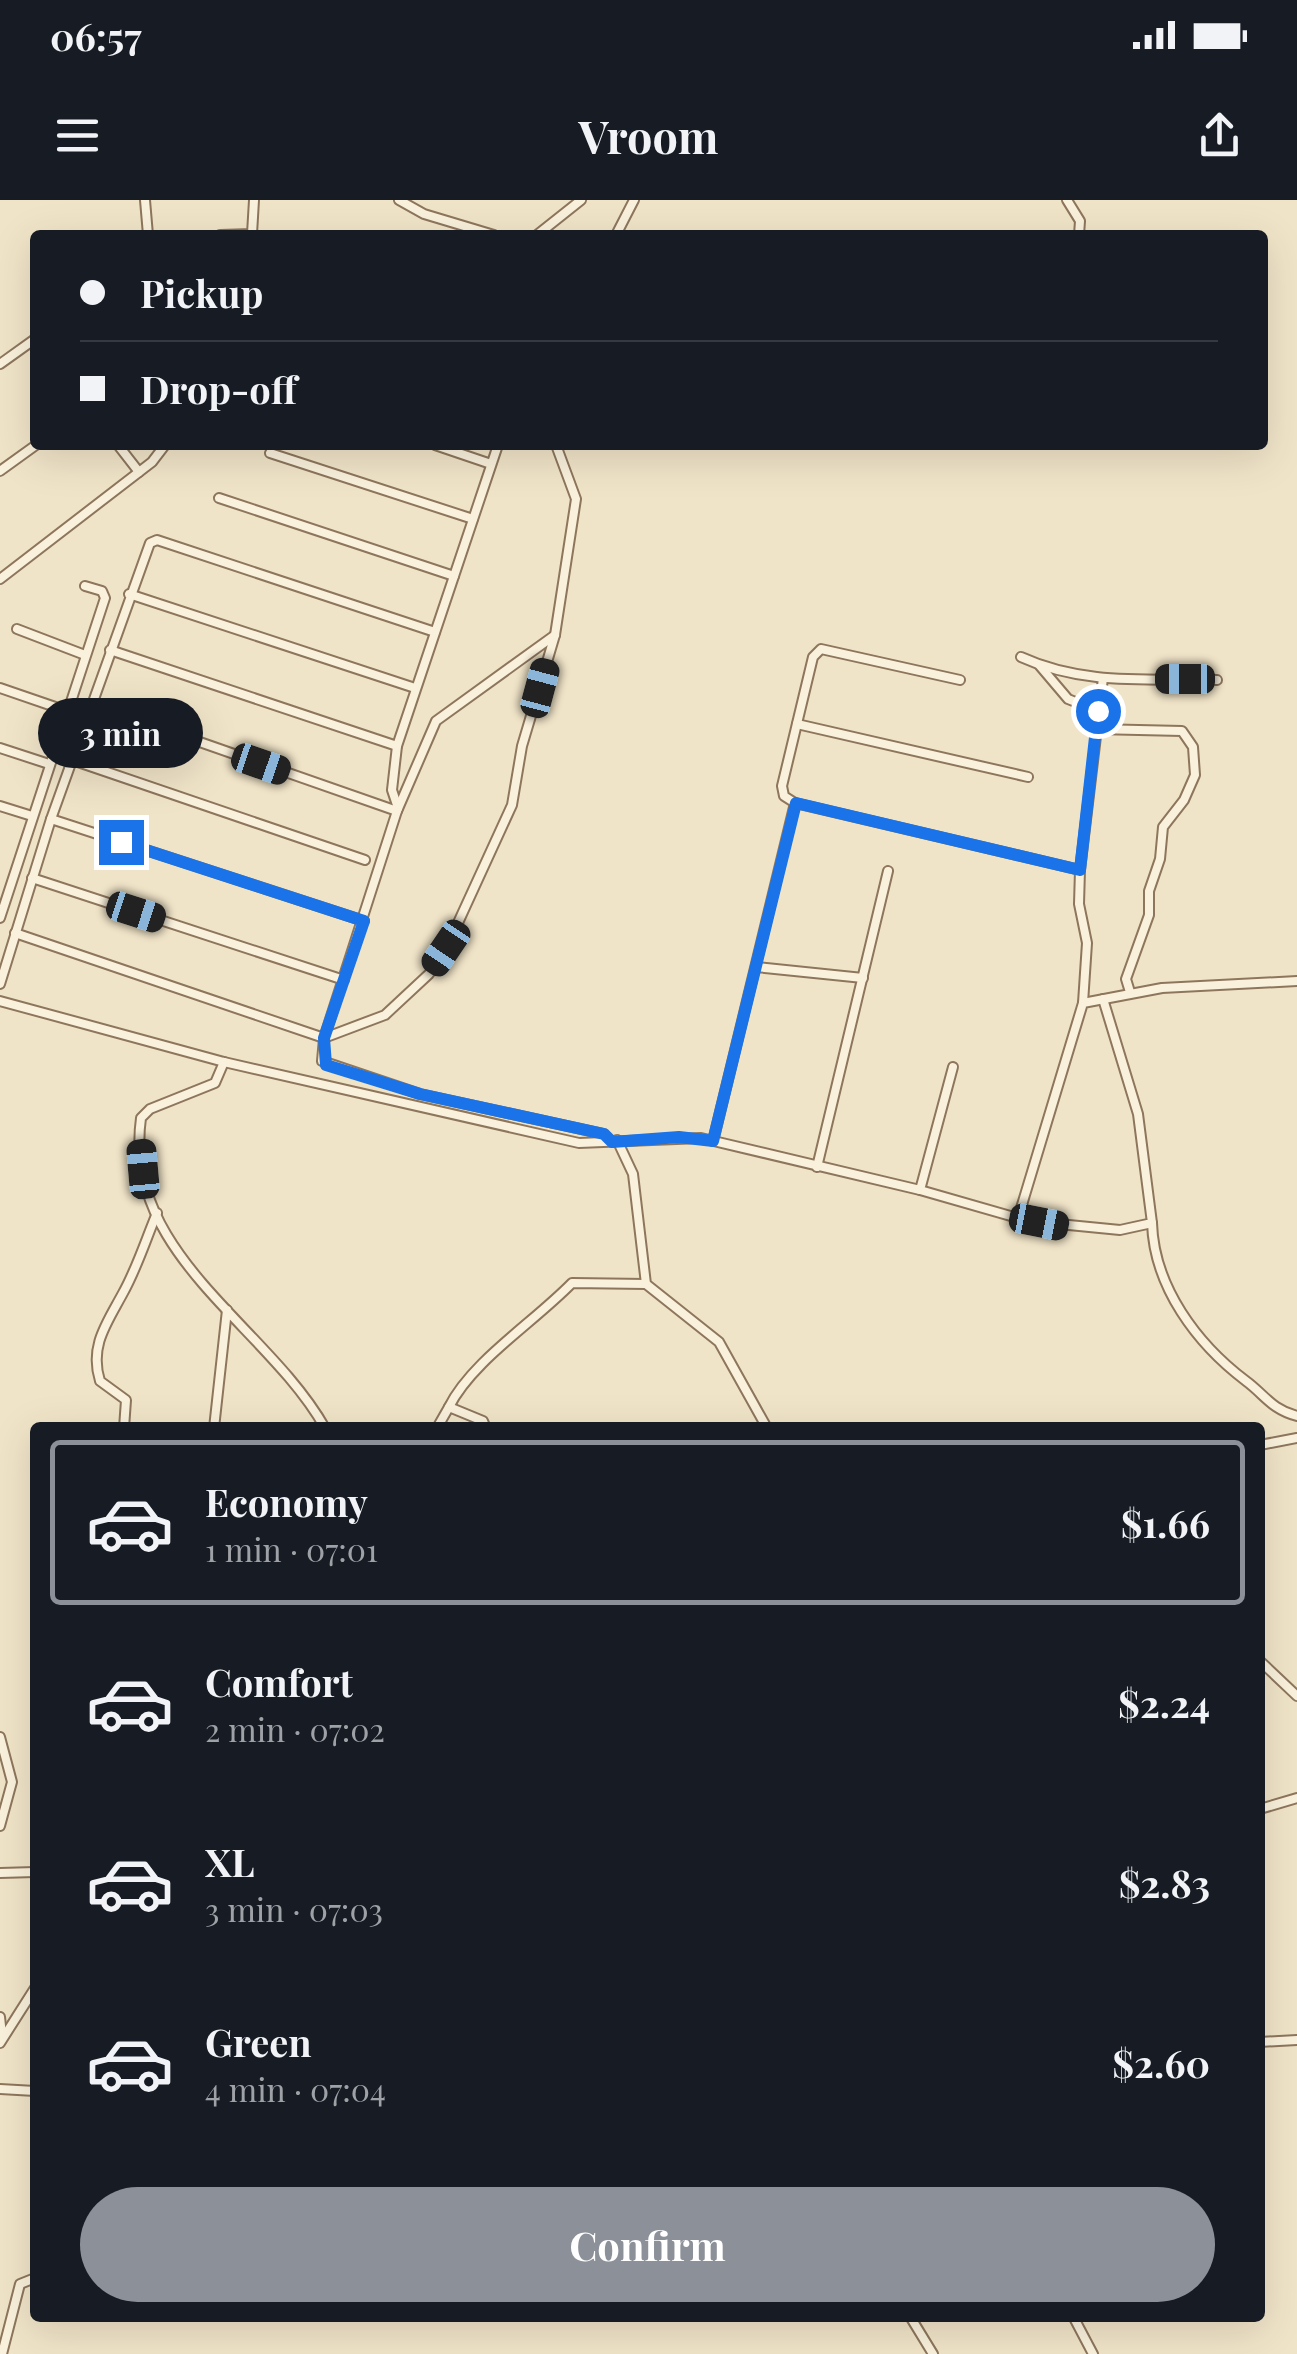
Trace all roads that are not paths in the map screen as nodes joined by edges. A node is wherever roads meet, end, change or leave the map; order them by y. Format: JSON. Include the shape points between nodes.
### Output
{"nodes":[{"id":1,"x":145,"y":200,"type":"edge"},
{"id":2,"x":254,"y":200,"type":"edge"},
{"id":3,"x":399,"y":200,"type":"edge"},
{"id":4,"x":581,"y":200,"type":"edge"},
{"id":5,"x":634,"y":200,"type":"edge"},
{"id":6,"x":1067,"y":200,"type":"edge"},
{"id":7,"x":148,"y":230,"type":"edge"},
{"id":8,"x":252,"y":230,"type":"edge"},
{"id":9,"x":477,"y":230,"type":"edge"},
{"id":10,"x":543,"y":230,"type":"edge"},
{"id":11,"x":619,"y":230,"type":"edge"},
{"id":12,"x":1079,"y":230,"type":"edge"},
{"id":13,"x":30,"y":343,"type":"edge"},
{"id":14,"x":0,"y":364,"type":"edge"},
{"id":15,"x":30,"y":449,"type":"edge"},
{"id":16,"x":122,"y":450,"type":"edge"},
{"id":17,"x":160,"y":450,"type":"edge"},
{"id":18,"x":450,"y":450,"type":"edge"},
{"id":19,"x":496,"y":450,"type":"edge"},
{"id":20,"x":558,"y":450,"type":"edge"},
{"id":21,"x":270,"y":452,"type":"dead end"},
{"id":22,"x":491,"y":464,"type":"junction"},
{"id":23,"x":0,"y":471,"type":"edge"},
{"id":24,"x":139,"y":472,"type":"junction"},
{"id":25,"x":219,"y":498,"type":"dead end"},
{"id":26,"x":473,"y":520,"type":"junction"},
{"id":27,"x":454,"y":576,"type":"junction"},
{"id":28,"x":0,"y":579,"type":"edge"},
{"id":29,"x":85,"y":586,"type":"dead end"},
{"id":30,"x":129,"y":594,"type":"junction"},
{"id":31,"x":16,"y":629,"type":"dead end"},
{"id":32,"x":435,"y":632,"type":"junction"},
{"id":33,"x":555,"y":635,"type":"junction"},
{"id":34,"x":110,"y":650,"type":"junction"},
{"id":35,"x":85,"y":654,"type":"junction"},
{"id":36,"x":1021,"y":657,"type":"dead end"},
{"id":37,"x":1040,"y":666,"type":"junction"},
{"id":38,"x":1103,"y":678,"type":"junction"},
{"id":39,"x":960,"y":680,"type":"dead end"},
{"id":40,"x":1217,"y":680,"type":"dead end"},
{"id":41,"x":0,"y":688,"type":"edge"},
{"id":42,"x":416,"y":688,"type":"junction"},
{"id":43,"x":91,"y":704,"type":"junction"},
{"id":44,"x":1098,"y":711,"type":"junction"},
{"id":45,"x":67,"y":712,"type":"junction"},
{"id":46,"x":797,"y":724,"type":"junction"},
{"id":47,"x":1095,"y":729,"type":"junction"},
{"id":48,"x":397,"y":746,"type":"junction"},
{"id":49,"x":0,"y":748,"type":"edge"},
{"id":50,"x":72,"y":760,"type":"junction"},
{"id":51,"x":49,"y":764,"type":"junction"},
{"id":52,"x":1028,"y":777,"type":"dead end"},
{"id":53,"x":796,"y":803,"type":"junction"},
{"id":54,"x":0,"y":806,"type":"edge"},
{"id":55,"x":397,"y":810,"type":"junction"},
{"id":56,"x":32,"y":816,"type":"junction"},
{"id":57,"x":51,"y":818,"type":"junction"},
{"id":58,"x":365,"y":860,"type":"dead end"},
{"id":59,"x":0,"y":868,"type":"edge"},
{"id":60,"x":1080,"y":870,"type":"junction"},
{"id":61,"x":888,"y":871,"type":"dead end"},
{"id":62,"x":14,"y":872,"type":"junction"},
{"id":63,"x":32,"y":878,"type":"junction"},
{"id":64,"x":0,"y":918,"type":"edge"},
{"id":65,"x":364,"y":921,"type":"junction"},
{"id":66,"x":15,"y":933,"type":"junction"},
{"id":67,"x":756,"y":966,"type":"junction"},
{"id":68,"x":863,"y":978,"type":"junction"},
{"id":69,"x":344,"y":980,"type":"junction"},
{"id":70,"x":1297,"y":981,"type":"edge"},
{"id":71,"x":0,"y":984,"type":"edge"},
{"id":72,"x":1130,"y":992,"type":"junction"},
{"id":73,"x":1103,"y":999,"type":"junction"},
{"id":74,"x":0,"y":1002,"type":"edge"},
{"id":75,"x":1083,"y":1003,"type":"junction"},
{"id":76,"x":324,"y":1038,"type":"junction"},
{"id":77,"x":224,"y":1062,"type":"junction"},
{"id":78,"x":953,"y":1067,"type":"dead end"},
{"id":79,"x":614,"y":1141,"type":"junction"},
{"id":80,"x":713,"y":1141,"type":"junction"},
{"id":81,"x":816,"y":1167,"type":"junction"},
{"id":82,"x":920,"y":1190,"type":"junction"},
{"id":83,"x":157,"y":1213,"type":"junction"},
{"id":84,"x":1018,"y":1218,"type":"junction"},
{"id":85,"x":1152,"y":1224,"type":"junction"},
{"id":86,"x":646,"y":1284,"type":"junction"},
{"id":87,"x":227,"y":1310,"type":"junction"},
{"id":88,"x":448,"y":1408,"type":"junction"},
{"id":89,"x":1297,"y":1416,"type":"edge"},
{"id":90,"x":124,"y":1422,"type":"edge"},
{"id":91,"x":215,"y":1422,"type":"edge"},
{"id":92,"x":321,"y":1422,"type":"edge"},
{"id":93,"x":440,"y":1422,"type":"edge"},
{"id":94,"x":482,"y":1422,"type":"edge"},
{"id":95,"x":763,"y":1422,"type":"edge"},
{"id":96,"x":1297,"y":1438,"type":"edge"},
{"id":97,"x":1265,"y":1444,"type":"edge"},
{"id":98,"x":1265,"y":1666,"type":"edge"},
{"id":99,"x":1297,"y":1696,"type":"edge"},
{"id":100,"x":0,"y":1737,"type":"edge"},
{"id":101,"x":1297,"y":1798,"type":"edge"},
{"id":102,"x":1265,"y":1808,"type":"edge"},
{"id":103,"x":0,"y":1826,"type":"edge"},
{"id":104,"x":30,"y":1872,"type":"edge"},
{"id":105,"x":0,"y":1873,"type":"edge"},
{"id":106,"x":30,"y":1996,"type":"edge"},
{"id":107,"x":0,"y":2017,"type":"edge"},
{"id":108,"x":1,"y":2039,"type":"edge"},
{"id":109,"x":1297,"y":2040,"type":"edge"},
{"id":110,"x":1265,"y":2042,"type":"edge"},
{"id":111,"x":0,"y":2088,"type":"edge"},
{"id":112,"x":30,"y":2091,"type":"edge"},
{"id":113,"x":30,"y":2280,"type":"edge"},
{"id":114,"x":913,"y":2322,"type":"edge"},
{"id":115,"x":1076,"y":2322,"type":"edge"},
{"id":116,"x":2,"y":2354,"type":"edge"},
{"id":117,"x":933,"y":2354,"type":"edge"},
{"id":118,"x":1092,"y":2354,"type":"edge"}],
"edges":[{"from":1,"to":7,"type":"street"},
{"from":2,"to":8,"type":"street"},
{"from":3,"to":9,"type":"street"},
{"from":4,"to":10,"type":"street"},
{"from":5,"to":11,"type":"street"},
{"from":6,"to":12,"type":"street"},
{"from":13,"to":14,"type":"street"},
{"from":15,"to":23,"type":"street"},
{"from":16,"to":24,"type":"street"},
{"from":17,"to":24,"type":"street"},
{"from":18,"to":22,"type":"street"},
{"from":19,"to":22,"type":"street"},
{"from":20,"to":33,"type":"street","via":[[576,498]]},
{"from":21,"to":26,"type":"street"},
{"from":22,"to":26,"type":"street"},
{"from":24,"to":28,"type":"street"},
{"from":25,"to":27,"type":"street"},
{"from":26,"to":27,"type":"street"},
{"from":27,"to":32,"type":"street"},
{"from":29,"to":35,"type":"street","via":[[105,595]]},
{"from":30,"to":32,"type":"street","via":[[157,540]]},
{"from":30,"to":34,"type":"street"},
{"from":30,"to":42,"type":"street"},
{"from":31,"to":35,"type":"street"},
{"from":32,"to":42,"type":"street"},
{"from":33,"to":55,"type":"street","via":[[436,721]]},
{"from":33,"to":76,"type":"street","via":[[508,816],[446,948],[385,1015]]},
{"from":34,"to":43,"type":"street"},
{"from":34,"to":48,"type":"street"},
{"from":35,"to":45,"type":"street"},
{"from":36,"to":37,"type":"street"},
{"from":37,"to":38,"type":"street"},
{"from":37,"to":44,"type":"street","via":[[1068,699]]},
{"from":38,"to":40,"type":"street"},
{"from":38,"to":44,"type":"street"},
{"from":39,"to":46,"type":"street","via":[[820,649]]},
{"from":41,"to":45,"type":"street"},
{"from":42,"to":48,"type":"street"},
{"from":43,"to":50,"type":"street"},
{"from":43,"to":55,"type":"street"},
{"from":44,"to":47,"type":"street"},
{"from":45,"to":51,"type":"street"},
{"from":46,"to":52,"type":"street"},
{"from":46,"to":53,"type":"street","via":[[782,786]]},
{"from":47,"to":60,"type":"street"},
{"from":47,"to":72,"type":"street","via":[[1182,731],[1195,757],[1184,800],[1162,826],[1149,915],[1126,979]]},
{"from":48,"to":55,"type":"street"},
{"from":49,"to":51,"type":"street"},
{"from":50,"to":57,"type":"street"},
{"from":50,"to":58,"type":"street"},
{"from":51,"to":56,"type":"street"},
{"from":53,"to":60,"type":"street"},
{"from":53,"to":67,"type":"street"},
{"from":54,"to":56,"type":"street"},
{"from":55,"to":65,"type":"street"},
{"from":56,"to":62,"type":"street"},
{"from":57,"to":63,"type":"street"},
{"from":57,"to":65,"type":"street"},
{"from":59,"to":62,"type":"street"},
{"from":60,"to":75,"type":"street"},
{"from":61,"to":68,"type":"street"},
{"from":62,"to":64,"type":"street"},
{"from":63,"to":66,"type":"street"},
{"from":63,"to":69,"type":"street"},
{"from":65,"to":69,"type":"street"},
{"from":66,"to":71,"type":"street"},
{"from":66,"to":76,"type":"street"},
{"from":67,"to":68,"type":"street"},
{"from":67,"to":80,"type":"street"},
{"from":68,"to":81,"type":"street"},
{"from":69,"to":76,"type":"street"},
{"from":70,"to":72,"type":"street"},
{"from":72,"to":73,"type":"street"},
{"from":73,"to":75,"type":"street"},
{"from":73,"to":85,"type":"street","via":[[1138,1114]]},
{"from":74,"to":77,"type":"street"},
{"from":75,"to":84,"type":"street"},
{"from":76,"to":79,"type":"street","via":[[326,1065]]},
{"from":77,"to":79,"type":"street","via":[[579,1143]]},
{"from":77,"to":83,"type":"street","via":[[215,1084],[140,1118],[143,1169]]},
{"from":78,"to":82,"type":"street"},
{"from":79,"to":80,"type":"street"},
{"from":79,"to":86,"type":"street","via":[[633,1174]]},
{"from":80,"to":81,"type":"street"},
{"from":81,"to":82,"type":"street"},
{"from":82,"to":84,"type":"street"},
{"from":83,"to":87,"type":"street","via":[[188,1269]]},
{"from":83,"to":90,"type":"street","via":[[96,1350],[100,1381],[126,1400]]},
{"from":84,"to":85,"type":"street","via":[[1120,1230]]},
{"from":85,"to":89,"type":"street","via":[[1156,1260],[1208,1351],[1264,1401]]},
{"from":86,"to":88,"type":"street","via":[[572,1284],[469,1376]]},
{"from":86,"to":95,"type":"street","via":[[718,1342]]},
{"from":87,"to":91,"type":"street"},
{"from":87,"to":92,"type":"street"},
{"from":88,"to":93,"type":"street"},
{"from":88,"to":94,"type":"street"},
{"from":96,"to":97,"type":"street"},
{"from":98,"to":99,"type":"street"},
{"from":100,"to":103,"type":"street","via":[[12,1782]]},
{"from":101,"to":102,"type":"street"},
{"from":104,"to":105,"type":"street"},
{"from":106,"to":108,"type":"street"},
{"from":107,"to":108,"type":"street"},
{"from":109,"to":110,"type":"street"},
{"from":111,"to":112,"type":"street"},
{"from":113,"to":116,"type":"street","via":[[20,2284]]},
{"from":114,"to":117,"type":"street"},
{"from":115,"to":118,"type":"street"}]}
